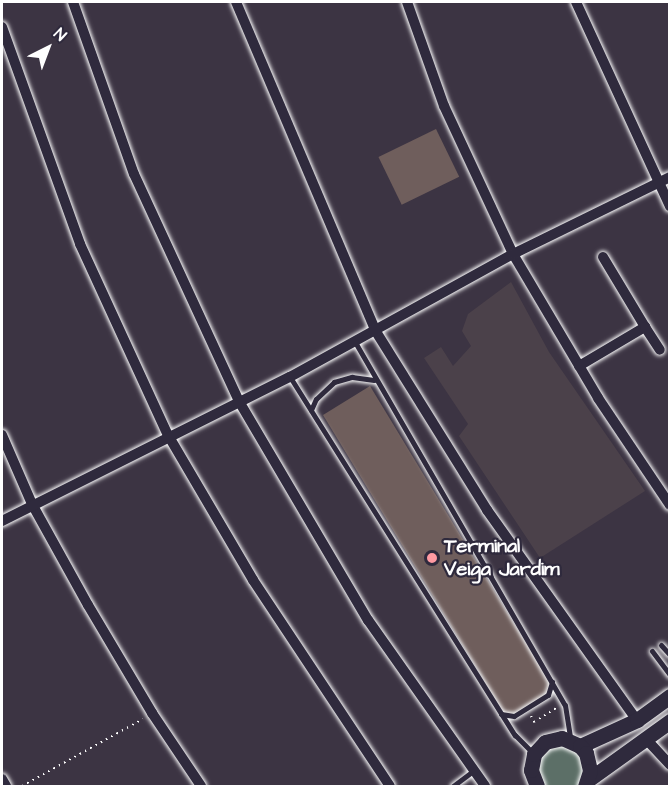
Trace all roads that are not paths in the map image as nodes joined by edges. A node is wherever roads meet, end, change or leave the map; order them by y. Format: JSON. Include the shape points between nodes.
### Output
{"nodes":[{"id":1,"x":73,"y":2,"type":"edge"},
{"id":2,"x":236,"y":2,"type":"edge"},
{"id":3,"x":407,"y":2,"type":"edge"},
{"id":4,"x":576,"y":2,"type":"edge"},
{"id":5,"x":2,"y":27,"type":"edge"},
{"id":6,"x":669,"y":177,"type":"edge"},
{"id":7,"x":657,"y":184,"type":"junction"},
{"id":8,"x":669,"y":206,"type":"edge"},
{"id":9,"x":513,"y":254,"type":"junction"},
{"id":10,"x":603,"y":257,"type":"dead end"},
{"id":11,"x":645,"y":327,"type":"junction"},
{"id":12,"x":375,"y":330,"type":"junction"},
{"id":13,"x":354,"y":341,"type":"junction"},
{"id":14,"x":660,"y":351,"type":"dead end"},
{"id":15,"x":579,"y":366,"type":"junction"},
{"id":16,"x":290,"y":377,"type":"junction"},
{"id":17,"x":374,"y":380,"type":"junction"},
{"id":18,"x":240,"y":403,"type":"junction"},
{"id":19,"x":311,"y":410,"type":"junction"},
{"id":20,"x":2,"y":435,"type":"edge"},
{"id":21,"x":168,"y":435,"type":"junction"},
{"id":22,"x":33,"y":504,"type":"junction"},
{"id":23,"x":669,"y":505,"type":"edge"},
{"id":24,"x":2,"y":521,"type":"edge"},
{"id":25,"x":661,"y":645,"type":"dead end"},
{"id":26,"x":652,"y":651,"type":"dead end"},
{"id":27,"x":669,"y":655,"type":"edge"},
{"id":28,"x":669,"y":675,"type":"edge"},
{"id":29,"x":552,"y":682,"type":"junction"},
{"id":30,"x":669,"y":696,"type":"edge"},
{"id":31,"x":501,"y":714,"type":"junction"},
{"id":32,"x":637,"y":720,"type":"junction"},
{"id":33,"x":669,"y":721,"type":"edge"},
{"id":34,"x":646,"y":739,"type":"junction"},
{"id":35,"x":575,"y":743,"type":"junction"},
{"id":36,"x":534,"y":754,"type":"junction"},
{"id":37,"x":669,"y":765,"type":"edge"},
{"id":38,"x":473,"y":771,"type":"junction"},
{"id":39,"x":2,"y":779,"type":"edge"},
{"id":40,"x":586,"y":783,"type":"edge"},
{"id":41,"x":6,"y":786,"type":"edge"},
{"id":42,"x":201,"y":786,"type":"edge"},
{"id":43,"x":390,"y":786,"type":"edge"},
{"id":44,"x":453,"y":786,"type":"edge"},
{"id":45,"x":485,"y":786,"type":"edge"},
{"id":46,"x":535,"y":786,"type":"edge"}],
"edges":[{"from":1,"to":18,"type":"street","via":[[134,174]]},
{"from":2,"to":12,"type":"street"},
{"from":3,"to":9,"type":"street","via":[[444,106]]},
{"from":4,"to":7,"type":"street"},
{"from":5,"to":21,"type":"street","via":[[80,244]]},
{"from":6,"to":7,"type":"street"},
{"from":7,"to":8,"type":"street"},
{"from":7,"to":9,"type":"street"},
{"from":9,"to":12,"type":"street"},
{"from":9,"to":15,"type":"street"},
{"from":10,"to":11,"type":"street"},
{"from":11,"to":14,"type":"street"},
{"from":11,"to":15,"type":"street"},
{"from":12,"to":13,"type":"street"},
{"from":12,"to":32,"type":"street","via":[[487,510]]},
{"from":13,"to":16,"type":"street"},
{"from":13,"to":17,"type":"lane"},
{"from":15,"to":23,"type":"street"},
{"from":16,"to":18,"type":"street"},
{"from":16,"to":19,"type":"lane"},
{"from":17,"to":19,"type":"lane","via":[[352,377],[334,381]]},
{"from":17,"to":29,"type":"lane"},
{"from":18,"to":21,"type":"street"},
{"from":18,"to":38,"type":"street","via":[[368,620]]},
{"from":19,"to":31,"type":"lane"},
{"from":20,"to":22,"type":"street"},
{"from":21,"to":22,"type":"street"},
{"from":21,"to":43,"type":"street","via":[[253,580]]},
{"from":22,"to":24,"type":"street"},
{"from":22,"to":42,"type":"street","via":[[152,714]]},
{"from":25,"to":27,"type":"lane"},
{"from":26,"to":28,"type":"lane"},
{"from":29,"to":31,"type":"lane","via":[[548,696],[514,716]]},
{"from":29,"to":35,"type":"lane","via":[[565,705]]},
{"from":30,"to":32,"type":"main road"},
{"from":31,"to":36,"type":"lane"},
{"from":32,"to":35,"type":"main road"},
{"from":33,"to":34,"type":"main road"},
{"from":34,"to":37,"type":"street"},
{"from":34,"to":40,"type":"main road"},
{"from":35,"to":36,"type":"main road","via":[[545,742]]},
{"from":35,"to":40,"type":"main road","via":[[590,762]]},
{"from":36,"to":46,"type":"main road","via":[[531,770]]},
{"from":38,"to":44,"type":"lane"},
{"from":38,"to":45,"type":"street"},
{"from":39,"to":41,"type":"street"}]}
